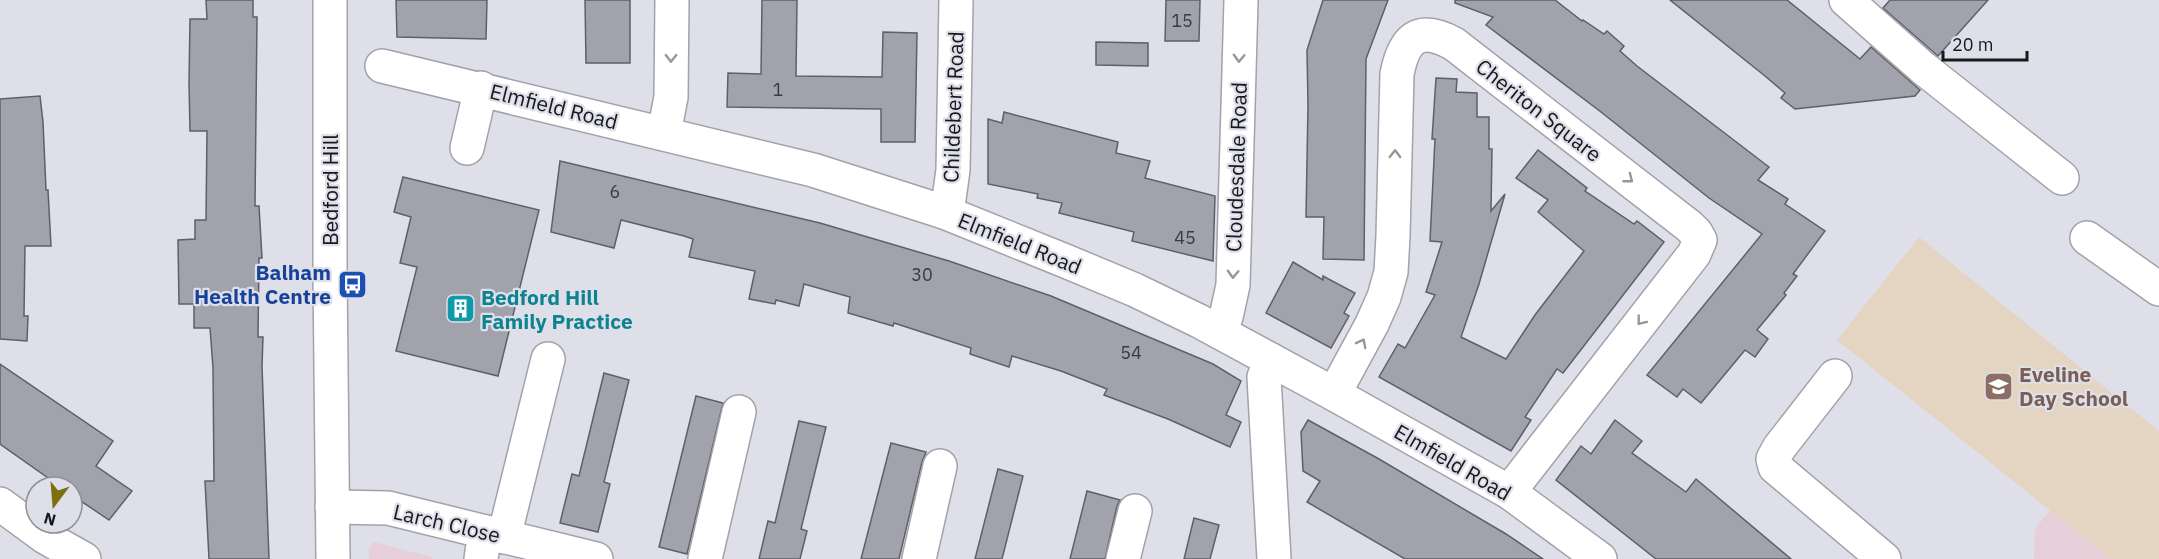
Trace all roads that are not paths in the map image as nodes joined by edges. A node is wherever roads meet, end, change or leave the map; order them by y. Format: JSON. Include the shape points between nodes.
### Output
{"nodes":[{"id":1,"x":330,"y":0,"type":"edge"},
{"id":2,"x":672,"y":0,"type":"edge"},
{"id":3,"x":956,"y":0,"type":"edge"},
{"id":4,"x":1241,"y":0,"type":"edge"},
{"id":5,"x":1846,"y":0,"type":"edge"},
{"id":6,"x":382,"y":66,"type":"dead end"},
{"id":7,"x":481,"y":88,"type":"junction"},
{"id":8,"x":664,"y":133,"type":"junction"},
{"id":9,"x":467,"y":148,"type":"dead end"},
{"id":10,"x":2062,"y":178,"type":"dead end"},
{"id":11,"x":944,"y":212,"type":"junction"},
{"id":12,"x":2087,"y":238,"type":"dead end"},
{"id":13,"x":2159,"y":289,"type":"edge"},
{"id":14,"x":1218,"y":331,"type":"junction"},
{"id":15,"x":548,"y":359,"type":"dead end"},
{"id":16,"x":1271,"y":360,"type":"junction"},
{"id":17,"x":1835,"y":375,"type":"dead end"},
{"id":18,"x":1334,"y":394,"type":"junction"},
{"id":19,"x":739,"y":412,"type":"dead end"},
{"id":20,"x":940,"y":466,"type":"dead end"},
{"id":21,"x":1509,"y":492,"type":"junction"},
{"id":22,"x":0,"y":504,"type":"edge"},
{"id":23,"x":332,"y":507,"type":"junction"},
{"id":24,"x":1135,"y":511,"type":"dead end"},
{"id":25,"x":490,"y":543,"type":"edge"},
{"id":26,"x":553,"y":554,"type":"edge"},
{"id":27,"x":84,"y":559,"type":"edge"},
{"id":28,"x":333,"y":559,"type":"edge"},
{"id":29,"x":596,"y":559,"type":"edge"},
{"id":30,"x":705,"y":559,"type":"edge"},
{"id":31,"x":919,"y":559,"type":"edge"},
{"id":32,"x":1123,"y":559,"type":"edge"},
{"id":33,"x":1274,"y":559,"type":"edge"},
{"id":34,"x":1600,"y":559,"type":"edge"},
{"id":35,"x":1884,"y":559,"type":"edge"}],
"edges":[{"from":1,"to":23,"type":"street","name":"Bedford Hill"},
{"from":2,"to":8,"type":"street","one_way":true,"via":[[671,97]]},
{"from":3,"to":11,"type":"street","name":"Childebert Road","via":[[954,170]]},
{"from":4,"to":14,"type":"street","name":"Cloudesdale Road","one_way":true,"via":[[1233,285],[1226,317]]},
{"from":5,"to":10,"type":"street","via":[[1923,68]]},
{"from":6,"to":7,"type":"street","name":"Elmfield Road"},
{"from":7,"to":8,"type":"street","name":"Elmfield Road"},
{"from":7,"to":9,"type":"street"},
{"from":8,"to":11,"type":"street","name":"Elmfield Road","via":[[813,170]]},
{"from":11,"to":14,"type":"street","name":"Elmfield Road","via":[[1135,290]]},
{"from":12,"to":13,"type":"street"},
{"from":14,"to":16,"type":"street","name":"Elmfield Road"},
{"from":15,"to":25,"type":"street"},
{"from":16,"to":18,"type":"street","name":"Elmfield Road"},
{"from":16,"to":33,"type":"street","via":[[1264,377]]},
{"from":17,"to":35,"type":"street","via":[[1779,448],[1773,459],[1775,467]]},
{"from":18,"to":21,"type":"street","name":"Elmfield Road"},
{"from":18,"to":21,"type":"street","name":"Cheriton Square","one_way":true,"via":[[1372,324],[1391,272],[1400,57],[1405,47],[1420,35],[1445,39],[1689,226],[1700,240],[1694,254]]},
{"from":19,"to":30,"type":"street"},
{"from":20,"to":31,"type":"street"},
{"from":21,"to":34,"type":"street","name":"Elmfield Road"},
{"from":22,"to":27,"type":"street"},
{"from":23,"to":25,"type":"street","name":"Larch Close","via":[[388,508]]},
{"from":23,"to":28,"type":"street","name":"Bedford Hill"},
{"from":24,"to":32,"type":"street"},
{"from":25,"to":26,"type":"street","name":"Larch Close"},
{"from":26,"to":29,"type":"street","name":"Larch Close"}]}
